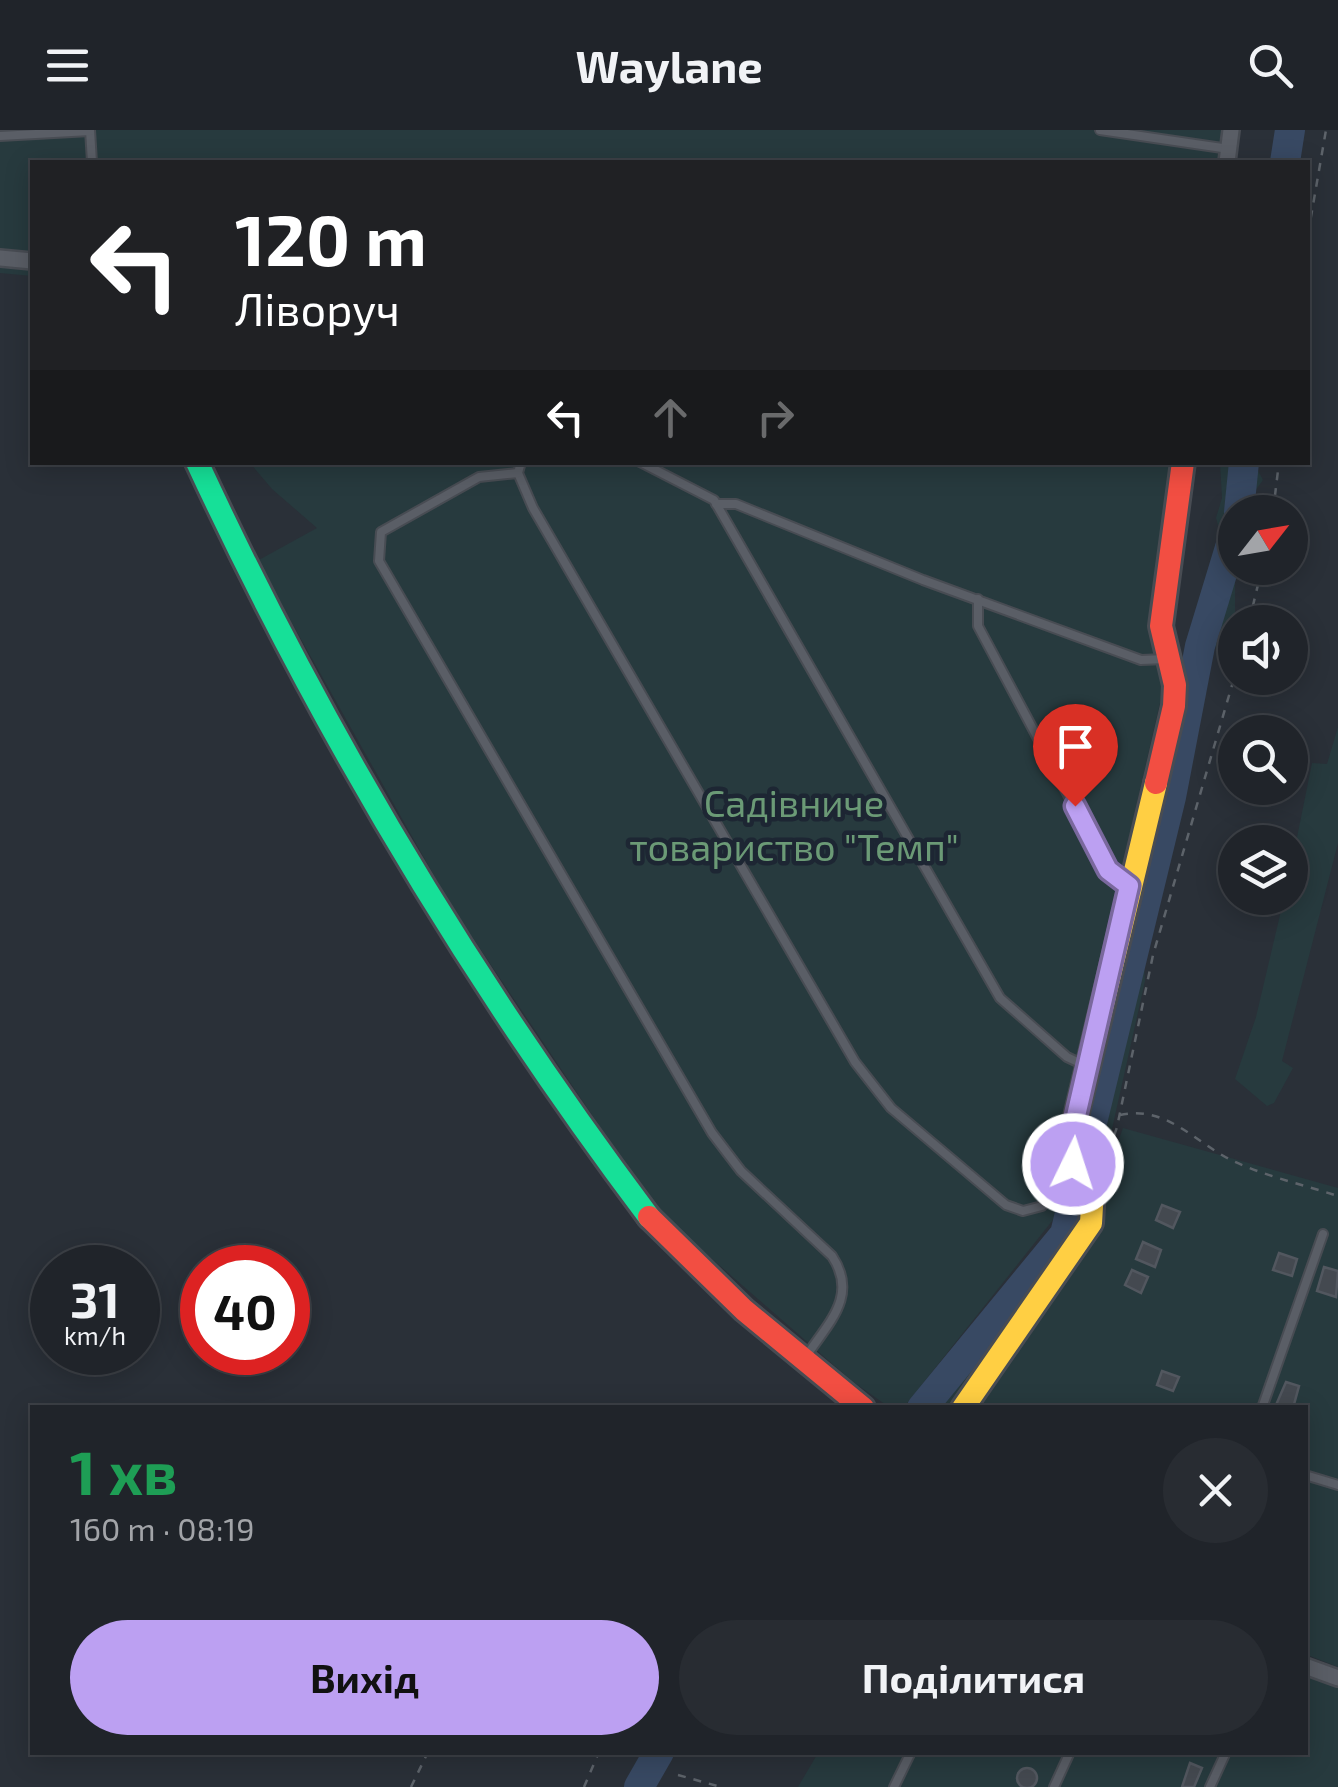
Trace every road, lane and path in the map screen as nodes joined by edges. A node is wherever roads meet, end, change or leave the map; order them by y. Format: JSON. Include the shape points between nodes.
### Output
{"nodes":[{"id":1,"x":90,"y":130,"type":"edge"},
{"id":2,"x":1100,"y":130,"type":"edge"},
{"id":3,"x":1231,"y":130,"type":"edge"},
{"id":4,"x":1326,"y":130,"type":"edge"},
{"id":5,"x":0,"y":136,"type":"edge"},
{"id":6,"x":1228,"y":156,"type":"edge"},
{"id":7,"x":92,"y":160,"type":"edge"},
{"id":8,"x":1310,"y":222,"type":"edge"},
{"id":9,"x":0,"y":258,"type":"edge"},
{"id":10,"x":30,"y":261,"type":"edge"},
{"id":11,"x":198,"y":465,"type":"edge"},
{"id":12,"x":520,"y":465,"type":"edge"},
{"id":13,"x":647,"y":465,"type":"edge"},
{"id":14,"x":1279,"y":465,"type":"edge"},
{"id":15,"x":1179,"y":466,"type":"edge"},
{"id":16,"x":518,"y":473,"type":"junction"},
{"id":17,"x":1275,"y":495,"type":"edge"},
{"id":18,"x":716,"y":504,"type":"junction"},
{"id":19,"x":978,"y":599,"type":"junction"},
{"id":20,"x":1166,"y":659,"type":"junction"},
{"id":21,"x":1229,"y":695,"type":"edge"},
{"id":22,"x":1129,"y":886,"type":"junction"},
{"id":23,"x":1088,"y":1067,"type":"junction"},
{"id":24,"x":1118,"y":1115,"type":"junction"},
{"id":25,"x":1083,"y":1172,"type":"junction"},
{"id":26,"x":1338,"y":1196,"type":"edge"},
{"id":27,"x":1323,"y":1234,"type":"dead end"},
{"id":28,"x":805,"y":1358,"type":"junction"},
{"id":29,"x":860,"y":1405,"type":"edge"},
{"id":30,"x":966,"y":1405,"type":"edge"},
{"id":31,"x":1263,"y":1405,"type":"edge"},
{"id":32,"x":1308,"y":1476,"type":"edge"},
{"id":33,"x":1338,"y":1485,"type":"edge"},
{"id":34,"x":1308,"y":1667,"type":"edge"},
{"id":35,"x":1338,"y":1678,"type":"edge"},
{"id":36,"x":427,"y":1755,"type":"edge"},
{"id":37,"x":598,"y":1755,"type":"edge"},
{"id":38,"x":910,"y":1755,"type":"edge"},
{"id":39,"x":1069,"y":1755,"type":"edge"},
{"id":40,"x":1225,"y":1755,"type":"edge"},
{"id":41,"x":678,"y":1774,"type":"dead end"},
{"id":42,"x":411,"y":1787,"type":"edge"},
{"id":43,"x":584,"y":1787,"type":"edge"},
{"id":44,"x":721,"y":1787,"type":"edge"},
{"id":45,"x":894,"y":1787,"type":"edge"},
{"id":46,"x":1054,"y":1787,"type":"edge"},
{"id":47,"x":1210,"y":1787,"type":"edge"}],
"edges":[{"from":1,"to":5,"type":"lane"},
{"from":1,"to":7,"type":"lane"},
{"from":2,"to":6,"type":"lane"},
{"from":3,"to":6,"type":"street"},
{"from":4,"to":8,"type":"path"},
{"from":9,"to":10,"type":"street"},
{"from":11,"to":28,"type":"street","via":[[288,644],[458,945],[518,1034],[648,1216],[744,1310]]},
{"from":12,"to":16,"type":"lane"},
{"from":13,"to":18,"type":"lane"},
{"from":14,"to":17,"type":"path"},
{"from":15,"to":20,"type":"street","via":[[1160,626]]},
{"from":16,"to":25,"type":"lane","via":[[876,1093],[1006,1205],[1022,1211],[1042,1206]]},
{"from":16,"to":28,"type":"lane","via":[[479,477],[380,532],[378,561],[712,1133],[740,1170],[842,1270],[846,1288],[840,1305]]},
{"from":18,"to":19,"type":"lane","via":[[736,504]]},
{"from":18,"to":23,"type":"lane","via":[[1000,998]]},
{"from":19,"to":20,"type":"lane","via":[[1141,660]]},
{"from":19,"to":22,"type":"lane","via":[[978,626],[1108,870]]},
{"from":20,"to":22,"type":"street","via":[[1174,706]]},
{"from":21,"to":24,"type":"path","via":[[1153,955]]},
{"from":22,"to":23,"type":"street"},
{"from":23,"to":25,"type":"street","via":[[1073,1129]]},
{"from":24,"to":25,"type":"path","via":[[1103,1167]]},
{"from":24,"to":26,"type":"path","via":[[1140,1110],[1165,1119],[1231,1160]]},
{"from":25,"to":30,"type":"street","via":[[1096,1196],[1090,1223]]},
{"from":27,"to":31,"type":"lane"},
{"from":28,"to":29,"type":"street"},
{"from":32,"to":33,"type":"lane"},
{"from":34,"to":35,"type":"street"},
{"from":36,"to":42,"type":"path"},
{"from":37,"to":43,"type":"path"},
{"from":38,"to":45,"type":"lane"},
{"from":39,"to":46,"type":"lane"},
{"from":40,"to":47,"type":"lane"},
{"from":41,"to":44,"type":"path"}]}
